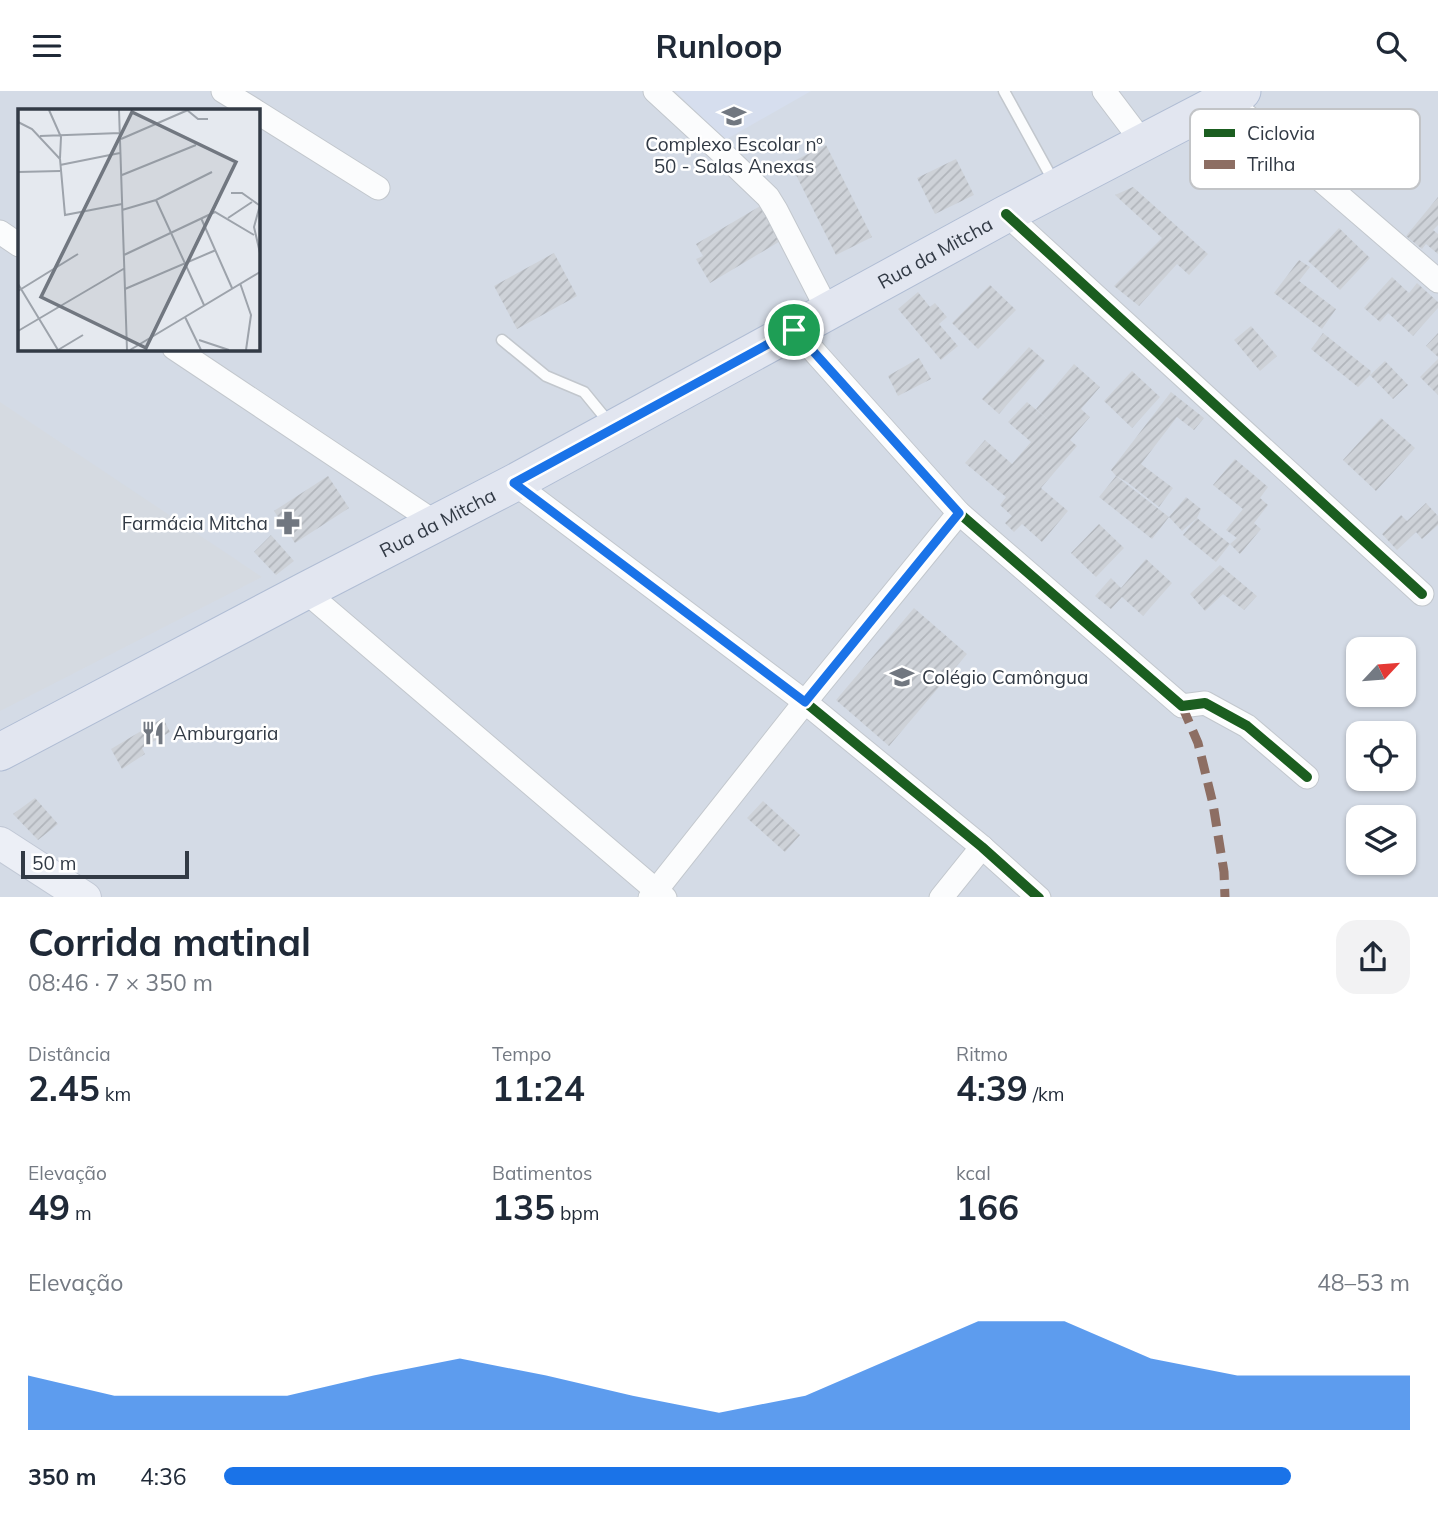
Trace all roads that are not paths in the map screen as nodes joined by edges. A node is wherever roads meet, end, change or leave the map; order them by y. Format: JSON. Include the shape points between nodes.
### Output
{"nodes":[{"id":1,"x":223,"y":91,"type":"edge"},
{"id":2,"x":655,"y":91,"type":"edge"},
{"id":3,"x":1004,"y":91,"type":"edge"},
{"id":4,"x":1104,"y":91,"type":"edge"},
{"id":5,"x":1235,"y":95,"type":"edge"},
{"id":6,"x":253,"y":109,"type":"edge"},
{"id":7,"x":1208,"y":109,"type":"edge"},
{"id":8,"x":1250,"y":109,"type":"edge"},
{"id":9,"x":259,"y":113,"type":"edge"},
{"id":10,"x":1190,"y":119,"type":"edge"},
{"id":11,"x":1144,"y":143,"type":"junction"},
{"id":12,"x":378,"y":188,"type":"dead end"},
{"id":13,"x":1058,"y":188,"type":"junction"},
{"id":14,"x":1338,"y":189,"type":"edge"},
{"id":15,"x":1006,"y":214,"type":"junction"},
{"id":16,"x":0,"y":232,"type":"edge"},
{"id":17,"x":18,"y":244,"type":"edge"},
{"id":18,"x":1438,"y":281,"type":"edge"},
{"id":19,"x":828,"y":311,"type":"junction"},
{"id":20,"x":794,"y":330,"type":"junction"},
{"id":21,"x":502,"y":340,"type":"dead end"},
{"id":22,"x":177,"y":350,"type":"edge"},
{"id":23,"x":614,"y":428,"type":"junction"},
{"id":24,"x":514,"y":483,"type":"junction"},
{"id":25,"x":959,"y":513,"type":"junction"},
{"id":26,"x":436,"y":523,"type":"junction"},
{"id":27,"x":305,"y":591,"type":"junction"},
{"id":28,"x":1422,"y":594,"type":"dead end"},
{"id":29,"x":805,"y":702,"type":"junction"},
{"id":30,"x":0,"y":752,"type":"edge"},
{"id":31,"x":1307,"y":777,"type":"dead end"},
{"id":32,"x":0,"y":843,"type":"edge"},
{"id":33,"x":982,"y":847,"type":"junction"},
{"id":34,"x":657,"y":895,"type":"edge"},
{"id":35,"x":83,"y":897,"type":"edge"},
{"id":36,"x":942,"y":897,"type":"edge"},
{"id":37,"x":1038,"y":897,"type":"edge"}],
"edges":[{"from":1,"to":6,"type":"street"},
{"from":2,"to":19,"type":"street","via":[[768,197]]},
{"from":3,"to":13,"type":"lane"},
{"from":4,"to":11,"type":"street"},
{"from":5,"to":7,"type":"main road","name":"Rua da Mitcha"},
{"from":5,"to":8,"type":"street"},
{"from":9,"to":12,"type":"street"},
{"from":10,"to":11,"type":"main road","name":"Rua da Mitcha"},
{"from":11,"to":13,"type":"main road","name":"Rua da Mitcha"},
{"from":13,"to":15,"type":"main road","name":"Rua da Mitcha"},
{"from":14,"to":18,"type":"street"},
{"from":15,"to":19,"type":"main road","name":"Rua da Mitcha"},
{"from":15,"to":28,"type":"street"},
{"from":16,"to":17,"type":"street"},
{"from":19,"to":20,"type":"main road","name":"Rua da Mitcha"},
{"from":20,"to":23,"type":"main road","name":"Rua da Mitcha"},
{"from":20,"to":25,"type":"street"},
{"from":21,"to":23,"type":"lane","via":[[546,376],[584,392]]},
{"from":22,"to":26,"type":"street"},
{"from":23,"to":24,"type":"main road","name":"Rua da Mitcha"},
{"from":24,"to":26,"type":"main road","name":"Rua da Mitcha"},
{"from":24,"to":29,"type":"street"},
{"from":25,"to":29,"type":"street"},
{"from":25,"to":31,"type":"street","via":[[1182,706],[1205,703],[1247,726]]},
{"from":26,"to":27,"type":"main road","name":"Rua da Mitcha"},
{"from":27,"to":30,"type":"main road","name":"Rua da Mitcha"},
{"from":27,"to":34,"type":"street"},
{"from":29,"to":33,"type":"street"},
{"from":29,"to":34,"type":"street"},
{"from":32,"to":35,"type":"main road"},
{"from":33,"to":36,"type":"street"},
{"from":33,"to":37,"type":"street"}]}
